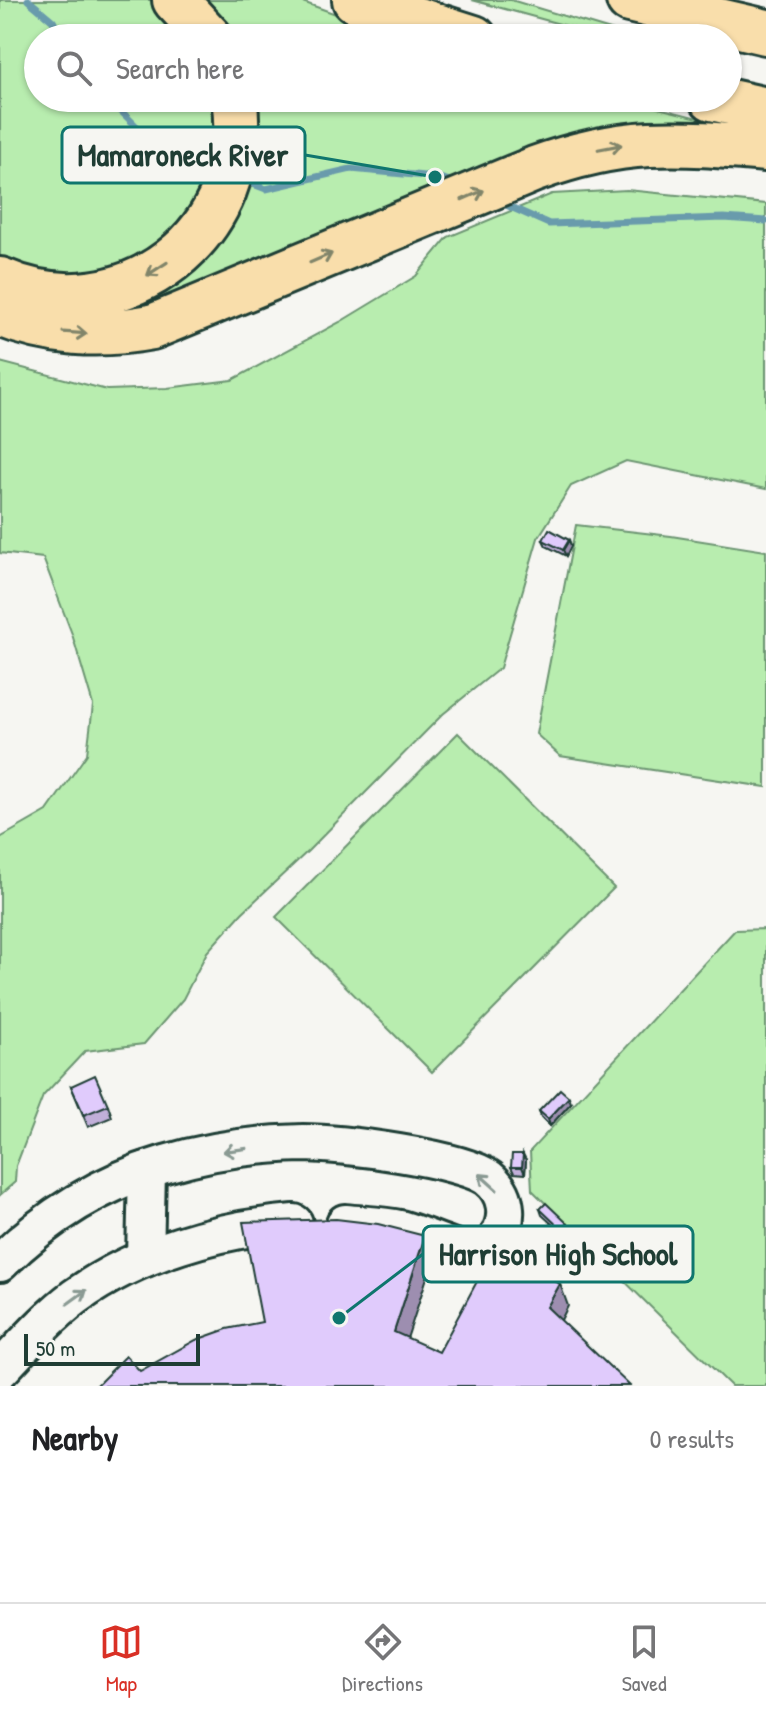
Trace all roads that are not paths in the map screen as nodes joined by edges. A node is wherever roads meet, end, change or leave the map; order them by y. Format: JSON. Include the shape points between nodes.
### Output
{"nodes":[{"id":1,"x":175,"y":0,"type":"edge"},
{"id":2,"x":355,"y":0,"type":"edge"},
{"id":3,"x":629,"y":0,"type":"edge"},
{"id":4,"x":741,"y":0,"type":"edge"},
{"id":5,"x":766,"y":8,"type":"edge"},
{"id":6,"x":197,"y":24,"type":"edge"},
{"id":7,"x":430,"y":24,"type":"edge"},
{"id":8,"x":732,"y":24,"type":"edge"},
{"id":9,"x":742,"y":26,"type":"edge"},
{"id":10,"x":766,"y":32,"type":"edge"},
{"id":11,"x":742,"y":105,"type":"edge"},
{"id":12,"x":766,"y":110,"type":"edge"},
{"id":13,"x":235,"y":112,"type":"edge"},
{"id":14,"x":766,"y":149,"type":"edge"},
{"id":15,"x":0,"y":280,"type":"edge"},
{"id":16,"x":0,"y":314,"type":"edge"},
{"id":17,"x":147,"y":1170,"type":"junction"},
{"id":18,"x":145,"y":1258,"type":"junction"},
{"id":19,"x":0,"y":1263,"type":"edge"},
{"id":20,"x":0,"y":1370,"type":"edge"}],
"edges":[{"from":1,"to":6,"type":"highway"},
{"from":2,"to":7,"type":"highway"},
{"from":3,"to":8,"type":"highway"},
{"from":4,"to":5,"type":"highway"},
{"from":9,"to":10,"type":"highway"},
{"from":11,"to":12,"type":"highway"},
{"from":13,"to":15,"type":"highway","one_way":true,"via":[[233,170],[213,216],[171,260],[114,289],[54,295]]},
{"from":16,"to":14,"type":"highway","one_way":true,"via":[[74,334],[152,327],[583,153],[639,143]]},
{"from":17,"to":18,"type":"lane"},
{"from":18,"to":17,"type":"lane","one_way":true,"via":[[269,1225],[326,1221],[398,1228],[473,1254],[487,1251],[497,1240],[506,1210],[503,1196],[477,1172],[355,1147],[270,1145]]},
{"from":17,"to":19,"type":"lane","via":[[100,1188],[21,1242]]},
{"from":20,"to":18,"type":"lane","one_way":true,"via":[[74,1298]]}]}
